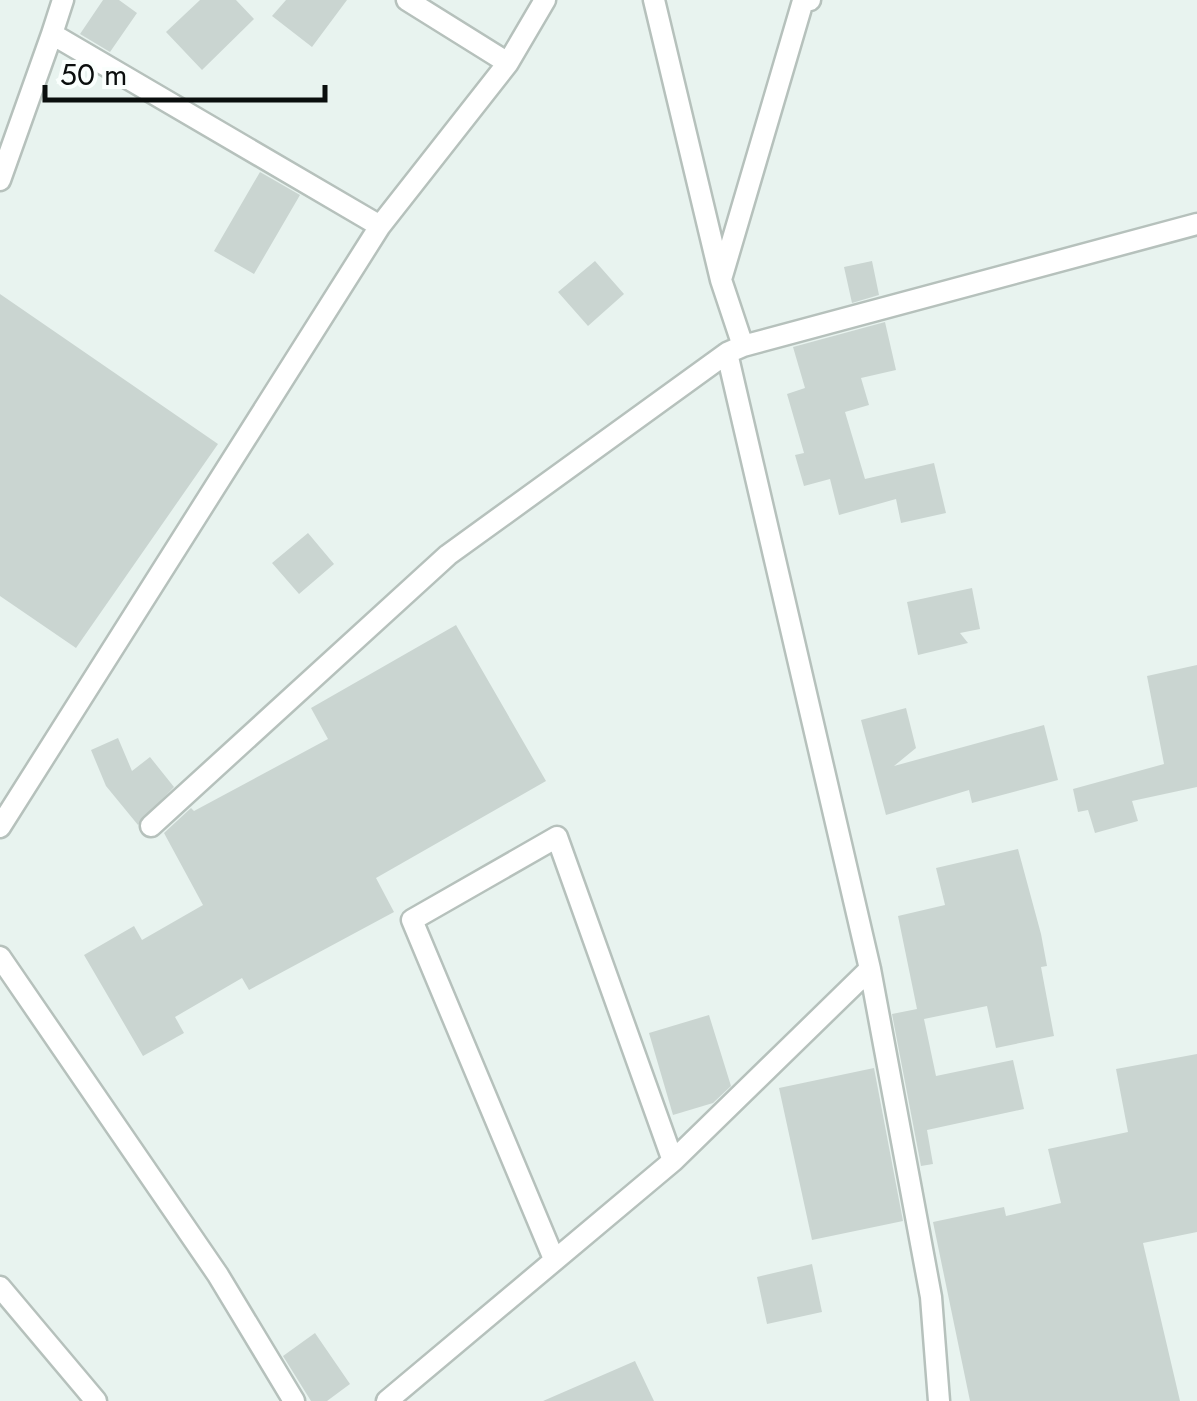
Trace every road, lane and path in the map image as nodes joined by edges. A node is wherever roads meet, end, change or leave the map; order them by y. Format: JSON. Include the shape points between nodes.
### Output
{"nodes":[{"id":1,"x":63,"y":0,"type":"edge"},
{"id":2,"x":408,"y":0,"type":"edge"},
{"id":3,"x":545,"y":0,"type":"edge"},
{"id":4,"x":654,"y":0,"type":"edge"},
{"id":5,"x":810,"y":0,"type":"edge"},
{"id":6,"x":52,"y":34,"type":"junction"},
{"id":7,"x":508,"y":63,"type":"junction"},
{"id":8,"x":0,"y":180,"type":"edge"},
{"id":9,"x":1197,"y":224,"type":"edge"},
{"id":10,"x":380,"y":226,"type":"junction"},
{"id":11,"x":721,"y":280,"type":"junction"},
{"id":12,"x":735,"y":349,"type":"junction"},
{"id":13,"x":150,"y":826,"type":"dead end"},
{"id":14,"x":0,"y":827,"type":"edge"},
{"id":15,"x":0,"y":957,"type":"edge"},
{"id":16,"x":870,"y":968,"type":"junction"},
{"id":17,"x":673,"y":1161,"type":"junction"},
{"id":18,"x":554,"y":1259,"type":"junction"},
{"id":19,"x":0,"y":1286,"type":"edge"},
{"id":20,"x":96,"y":1401,"type":"edge"},
{"id":21,"x":294,"y":1401,"type":"edge"},
{"id":22,"x":387,"y":1401,"type":"edge"},
{"id":23,"x":939,"y":1401,"type":"edge"}],
"edges":[{"from":1,"to":6,"type":"lane"},
{"from":2,"to":7,"type":"lane"},
{"from":3,"to":7,"type":"lane"},
{"from":4,"to":11,"type":"lane"},
{"from":5,"to":11,"type":"lane","via":[[803,2]]},
{"from":6,"to":8,"type":"lane"},
{"from":6,"to":10,"type":"lane"},
{"from":7,"to":10,"type":"lane"},
{"from":9,"to":12,"type":"lane"},
{"from":10,"to":14,"type":"lane"},
{"from":11,"to":12,"type":"lane"},
{"from":12,"to":13,"type":"lane","via":[[448,555]]},
{"from":12,"to":16,"type":"lane"},
{"from":15,"to":21,"type":"lane","via":[[218,1275]]},
{"from":16,"to":17,"type":"lane"},
{"from":16,"to":23,"type":"lane","via":[[931,1298]]},
{"from":17,"to":18,"type":"lane"},
{"from":17,"to":18,"type":"lane","via":[[557,837],[412,920]]},
{"from":18,"to":22,"type":"lane"},
{"from":19,"to":20,"type":"lane"}]}
